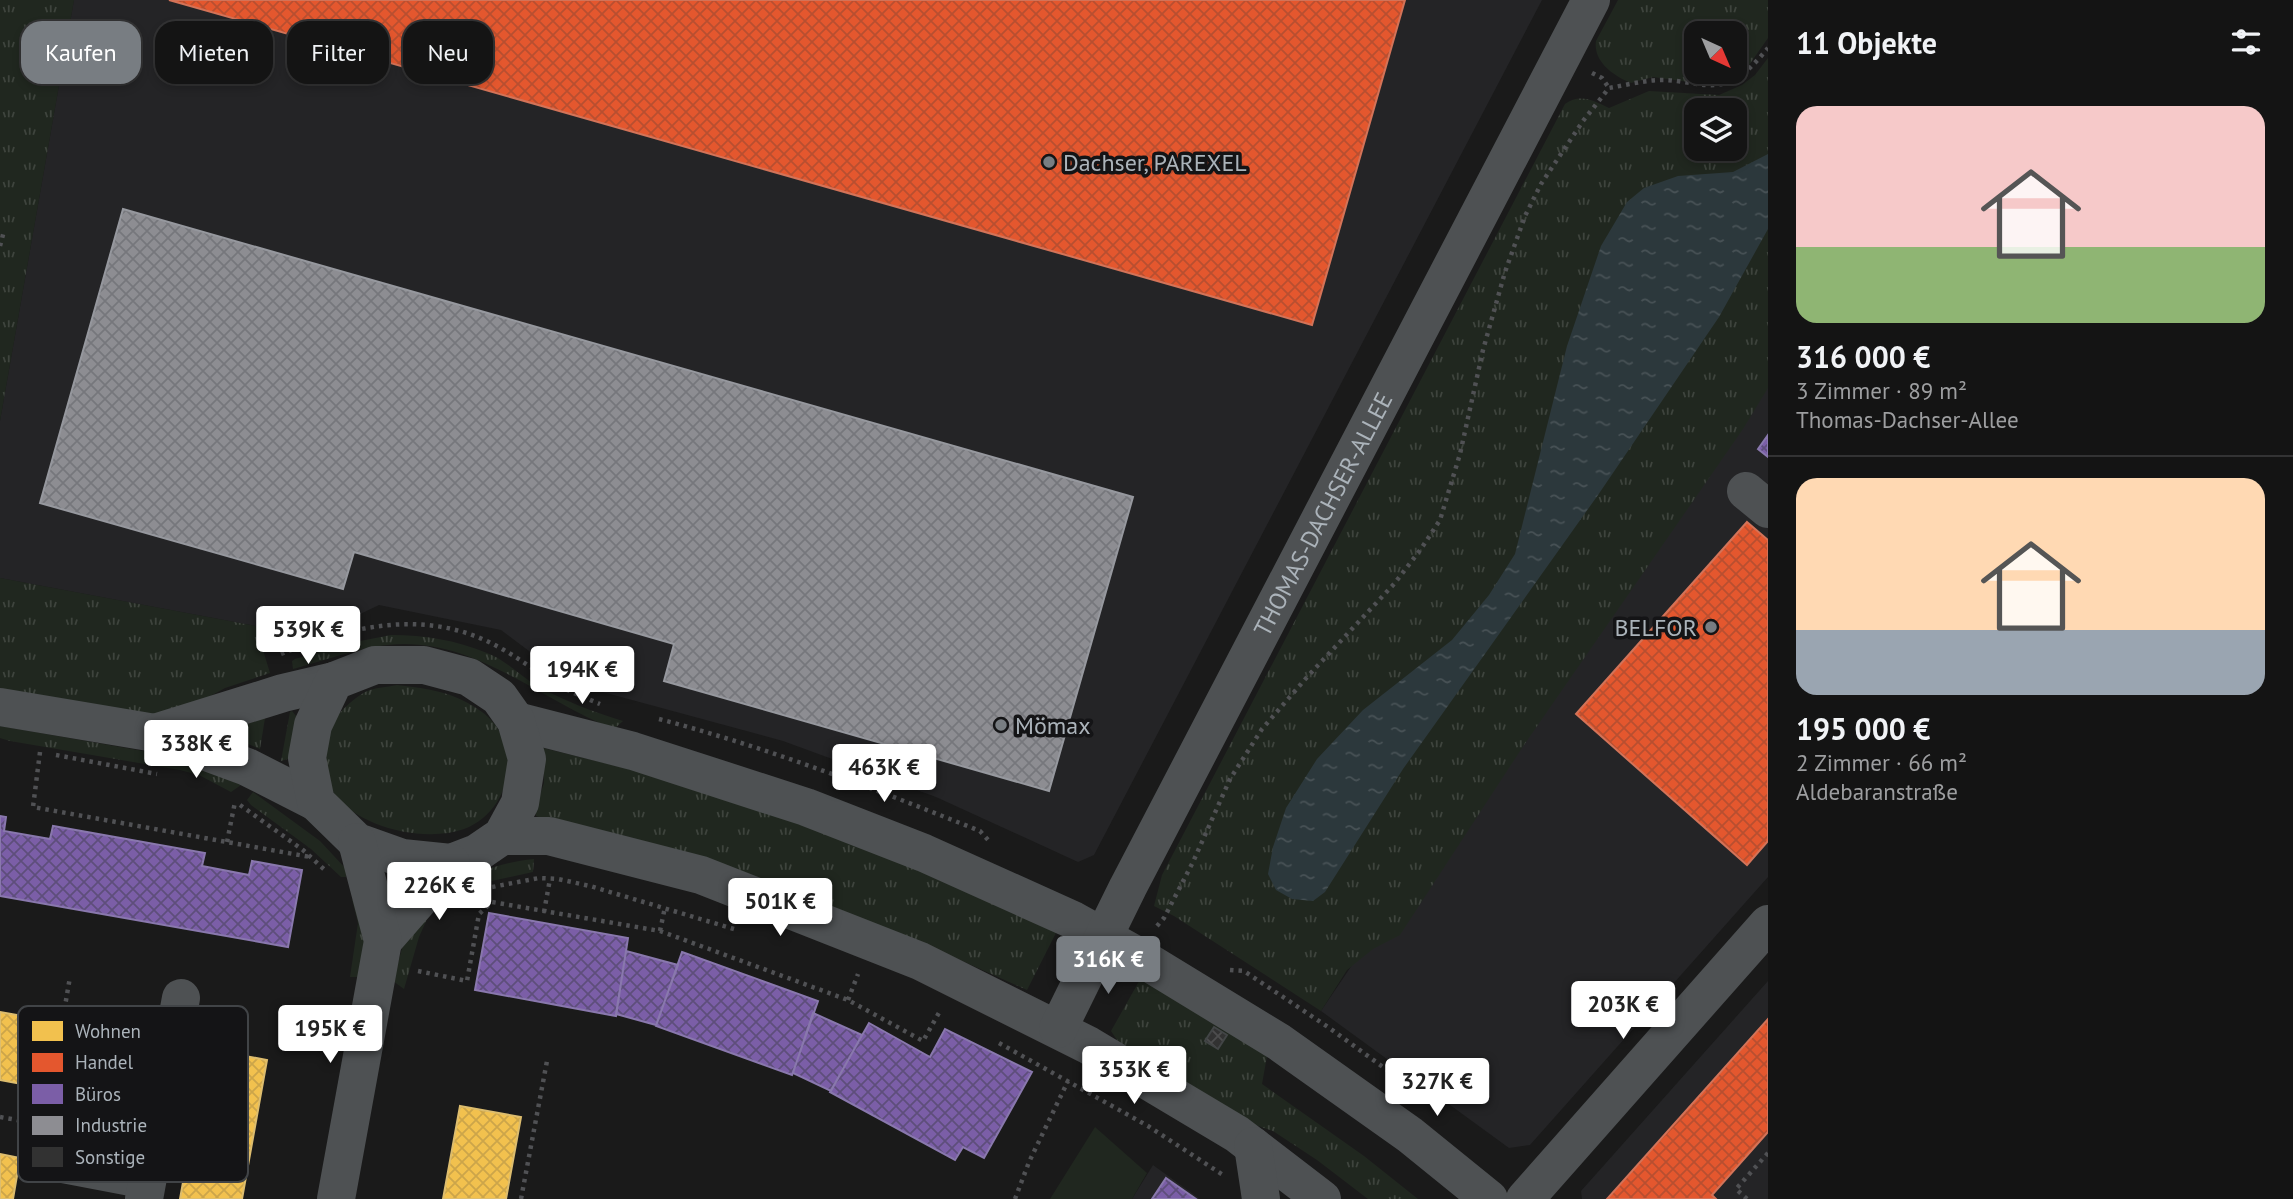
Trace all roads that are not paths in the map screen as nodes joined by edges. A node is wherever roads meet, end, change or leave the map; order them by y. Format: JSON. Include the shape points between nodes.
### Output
{"nodes":[{"id":1,"x":1591,"y":0,"type":"edge"},
{"id":2,"x":334,"y":681,"type":"junction"},
{"id":3,"x":0,"y":707,"type":"edge"},
{"id":4,"x":516,"y":721,"type":"junction"},
{"id":5,"x":155,"y":733,"type":"junction"},
{"id":6,"x":316,"y":802,"type":"junction"},
{"id":7,"x":502,"y":836,"type":"junction"},
{"id":8,"x":357,"y":842,"type":"junction"},
{"id":9,"x":451,"y":863,"type":"junction"},
{"id":10,"x":1765,"y":932,"type":"edge"},
{"id":11,"x":1104,"y":936,"type":"junction"},
{"id":12,"x":383,"y":941,"type":"junction"},
{"id":13,"x":181,"y":999,"type":"dead end"},
{"id":14,"x":180,"y":1006,"type":"edge"},
{"id":15,"x":1058,"y":1029,"type":"junction"},
{"id":16,"x":1253,"y":1146,"type":"junction"},
{"id":17,"x":336,"y":1199,"type":"edge"},
{"id":18,"x":1261,"y":1199,"type":"edge"},
{"id":19,"x":1322,"y":1199,"type":"edge"},
{"id":20,"x":1489,"y":1199,"type":"edge"},
{"id":21,"x":1525,"y":1199,"type":"edge"}],
"edges":[{"from":1,"to":11,"type":"street","name":"THOMAS-DACHSER-ALLEE"},
{"from":2,"to":4,"type":"street","via":[[375,665],[424,664],[469,677],[499,697]]},
{"from":2,"to":5,"type":"street"},
{"from":2,"to":6,"type":"street","via":[[313,725],[307,758]]},
{"from":3,"to":5,"type":"street"},
{"from":4,"to":7,"type":"street","via":[[527,759],[520,803]]},
{"from":4,"to":11,"type":"street","via":[[633,751],[806,807],[925,853]]},
{"from":5,"to":6,"type":"street","via":[[247,767]]},
{"from":6,"to":8,"type":"street"},
{"from":7,"to":9,"type":"street"},
{"from":7,"to":15,"type":"street","via":[[549,836],[701,875],[920,961]]},
{"from":8,"to":9,"type":"street","via":[[402,858]]},
{"from":8,"to":12,"type":"street"},
{"from":9,"to":12,"type":"street"},
{"from":10,"to":21,"type":"street"},
{"from":11,"to":15,"type":"street","name":"THOMAS-DACHSER-ALLEE"},
{"from":11,"to":20,"type":"street","via":[[1279,1042],[1410,1135]]},
{"from":12,"to":17,"type":"street"},
{"from":13,"to":14,"type":"street"},
{"from":15,"to":16,"type":"street"},
{"from":16,"to":18,"type":"street"},
{"from":16,"to":19,"type":"street"}]}
